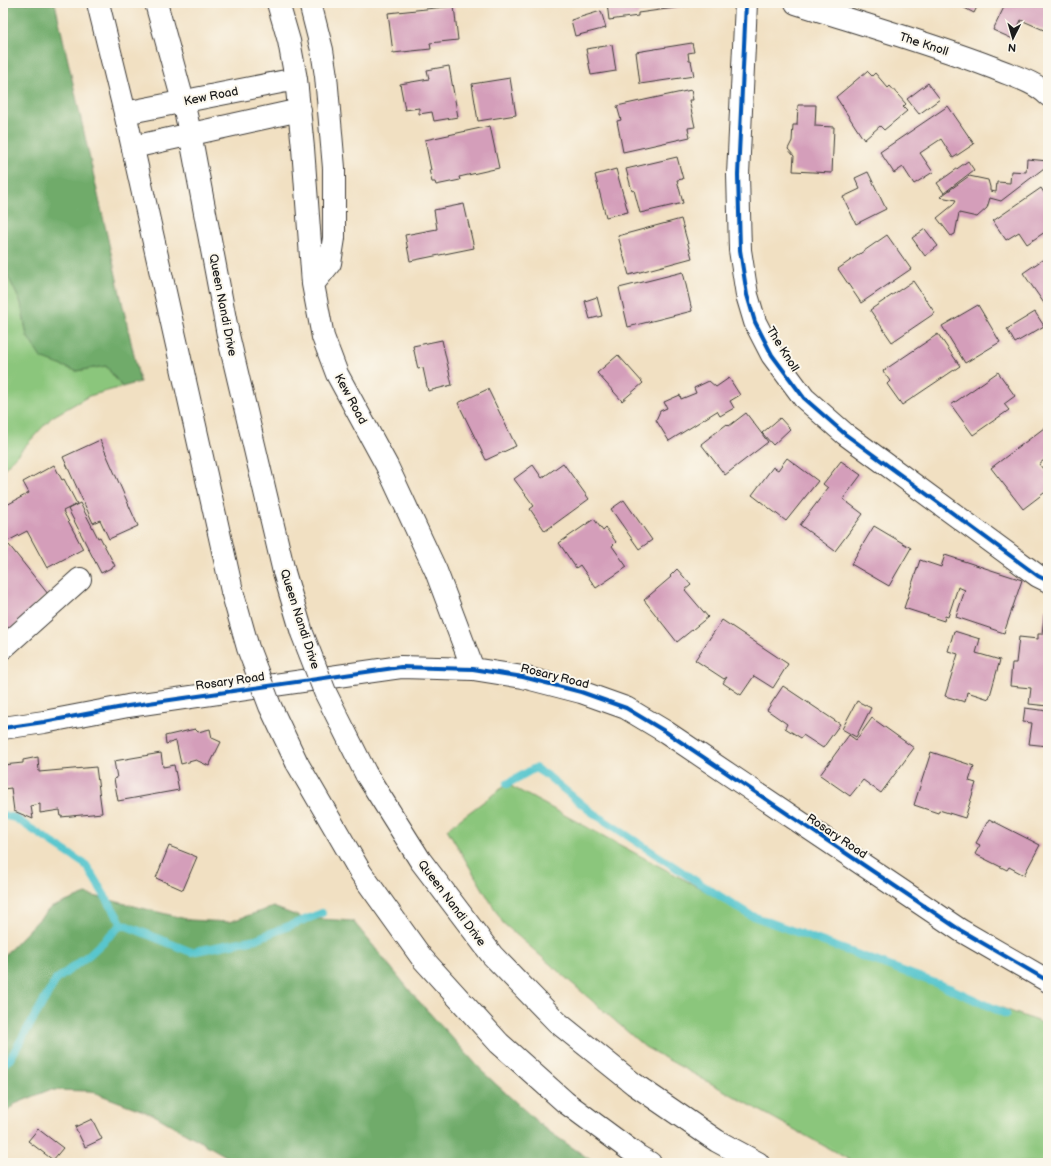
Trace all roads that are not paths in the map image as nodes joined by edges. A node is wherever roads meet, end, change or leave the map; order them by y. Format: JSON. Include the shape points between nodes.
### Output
{"nodes":[{"id":1,"x":98,"y":3,"type":"edge"},
{"id":2,"x":156,"y":3,"type":"edge"},
{"id":3,"x":278,"y":3,"type":"edge"},
{"id":4,"x":310,"y":3,"type":"edge"},
{"id":5,"x":746,"y":3,"type":"edge"},
{"id":6,"x":796,"y":3,"type":"edge"},
{"id":7,"x":296,"y":79,"type":"junction"},
{"id":8,"x":1048,"y":95,"type":"edge"},
{"id":9,"x":183,"y":101,"type":"junction"},
{"id":10,"x":300,"y":110,"type":"junction"},
{"id":11,"x":125,"y":113,"type":"junction"},
{"id":12,"x":190,"y":134,"type":"junction"},
{"id":13,"x":133,"y":147,"type":"junction"},
{"id":14,"x":312,"y":284,"type":"junction"},
{"id":15,"x":80,"y":579,"type":"dead end"},
{"id":16,"x":1048,"y":581,"type":"edge"},
{"id":17,"x":3,"y":648,"type":"edge"},
{"id":18,"x":473,"y":669,"type":"junction"},
{"id":19,"x":3,"y":728,"type":"edge"},
{"id":20,"x":1048,"y":980,"type":"edge"},
{"id":21,"x":650,"y":1163,"type":"edge"},
{"id":22,"x":758,"y":1163,"type":"edge"}],
"edges":[{"from":1,"to":11,"type":"street"},
{"from":2,"to":9,"type":"street","name":"Queen Nandi Drive"},
{"from":3,"to":7,"type":"street","name":"Kew Road"},
{"from":4,"to":14,"type":"street","via":[[326,76],[334,168],[334,238],[330,263]]},
{"from":5,"to":16,"type":"street","name":"The Knoll","via":[[738,175],[740,250],[747,295],[755,322],[772,355],[804,398],[844,434]]},
{"from":6,"to":8,"type":"street","name":"The Knoll","via":[[972,60],[1025,81]]},
{"from":7,"to":9,"type":"street","name":"Kew Road"},
{"from":7,"to":10,"type":"street","name":"Kew Road"},
{"from":9,"to":11,"type":"street","name":"Kew Road"},
{"from":9,"to":12,"type":"street","name":"Queen Nandi Drive"},
{"from":10,"to":12,"type":"street"},
{"from":10,"to":14,"type":"street","name":"Kew Road"},
{"from":11,"to":13,"type":"street"},
{"from":12,"to":13,"type":"street"},
{"from":12,"to":22,"type":"street","name":"Queen Nandi Drive","bridge":true,"via":[[228,335],[284,572],[302,633],[325,692],[366,774],[420,860],[492,956],[557,1022],[634,1084],[718,1141]]},
{"from":13,"to":21,"type":"street","bridge":true,"via":[[232,591],[256,670],[297,763],[361,874],[422,958],[499,1043],[565,1102]]},
{"from":14,"to":18,"type":"street","name":"Kew Road","via":[[323,337],[337,374],[387,466],[436,571]]},
{"from":15,"to":17,"type":"street"},
{"from":18,"to":19,"type":"street","name":"Rosary Road","via":[[401,667],[128,706]]},
{"from":18,"to":20,"type":"street","name":"Rosary Road","via":[[531,679],[581,692],[626,708],[666,732],[960,930]]}]}
